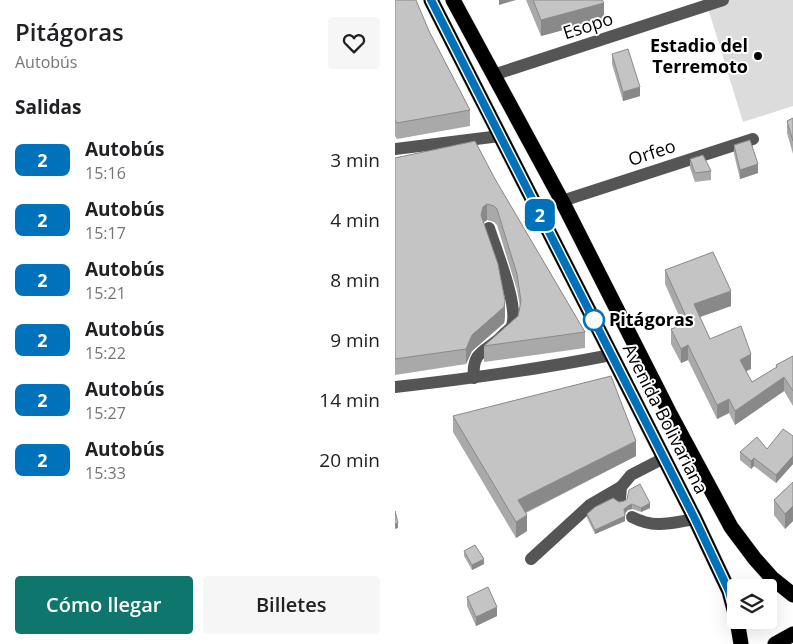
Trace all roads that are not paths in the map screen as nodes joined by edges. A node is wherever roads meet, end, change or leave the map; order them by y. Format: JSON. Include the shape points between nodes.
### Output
{"nodes":[{"id":1,"x":431,"y":0,"type":"edge"},
{"id":2,"x":453,"y":0,"type":"edge"},
{"id":3,"x":723,"y":0,"type":"edge"},
{"id":4,"x":493,"y":75,"type":"junction"},
{"id":5,"x":500,"y":136,"type":"junction"},
{"id":6,"x":753,"y":139,"type":"dead end"},
{"id":7,"x":395,"y":149,"type":"edge"},
{"id":8,"x":562,"y":201,"type":"junction"},
{"id":9,"x":489,"y":228,"type":"dead end"},
{"id":10,"x":611,"y":355,"type":"junction"},
{"id":11,"x":474,"y":378,"type":"junction"},
{"id":12,"x":395,"y":387,"type":"edge"},
{"id":13,"x":664,"y":458,"type":"junction"},
{"id":14,"x":632,"y":517,"type":"dead end"},
{"id":15,"x":695,"y":519,"type":"junction"},
{"id":16,"x":531,"y":560,"type":"dead end"},
{"id":17,"x":727,"y":587,"type":"edge"},
{"id":18,"x":793,"y":595,"type":"edge"},
{"id":19,"x":739,"y":629,"type":"edge"},
{"id":20,"x":793,"y":634,"type":"edge"},
{"id":21,"x":741,"y":644,"type":"edge"},
{"id":22,"x":775,"y":644,"type":"edge"}],
"edges":[{"from":1,"to":5,"type":"highway","name":"Avenida Bolivariana"},
{"from":2,"to":4,"type":"highway","name":"Avenida Bolivariana"},
{"from":3,"to":4,"type":"street","name":"Esopo"},
{"from":4,"to":8,"type":"highway","name":"Avenida Bolivariana"},
{"from":5,"to":7,"type":"street"},
{"from":5,"to":10,"type":"highway","name":"Avenida Bolivariana"},
{"from":6,"to":8,"type":"street","name":"Orfeo"},
{"from":8,"to":18,"type":"highway","name":"Avenida Bolivariana","via":[[731,527],[772,578]]},
{"from":9,"to":11,"type":"street","via":[[513,307],[511,326],[495,344],[477,355],[473,364]]},
{"from":10,"to":11,"type":"street"},
{"from":10,"to":13,"type":"highway","name":"Avenida Bolivariana"},
{"from":11,"to":12,"type":"street"},
{"from":13,"to":15,"type":"highway","name":"Avenida Bolivariana"},
{"from":13,"to":16,"type":"street","via":[[631,475],[620,493],[590,505]]},
{"from":14,"to":15,"type":"street","via":[[656,526]]},
{"from":15,"to":17,"type":"highway","name":"Avenida Bolivariana"},
{"from":19,"to":21,"type":"highway","name":"Avenida Bolivariana"},
{"from":20,"to":22,"type":"highway"}]}
